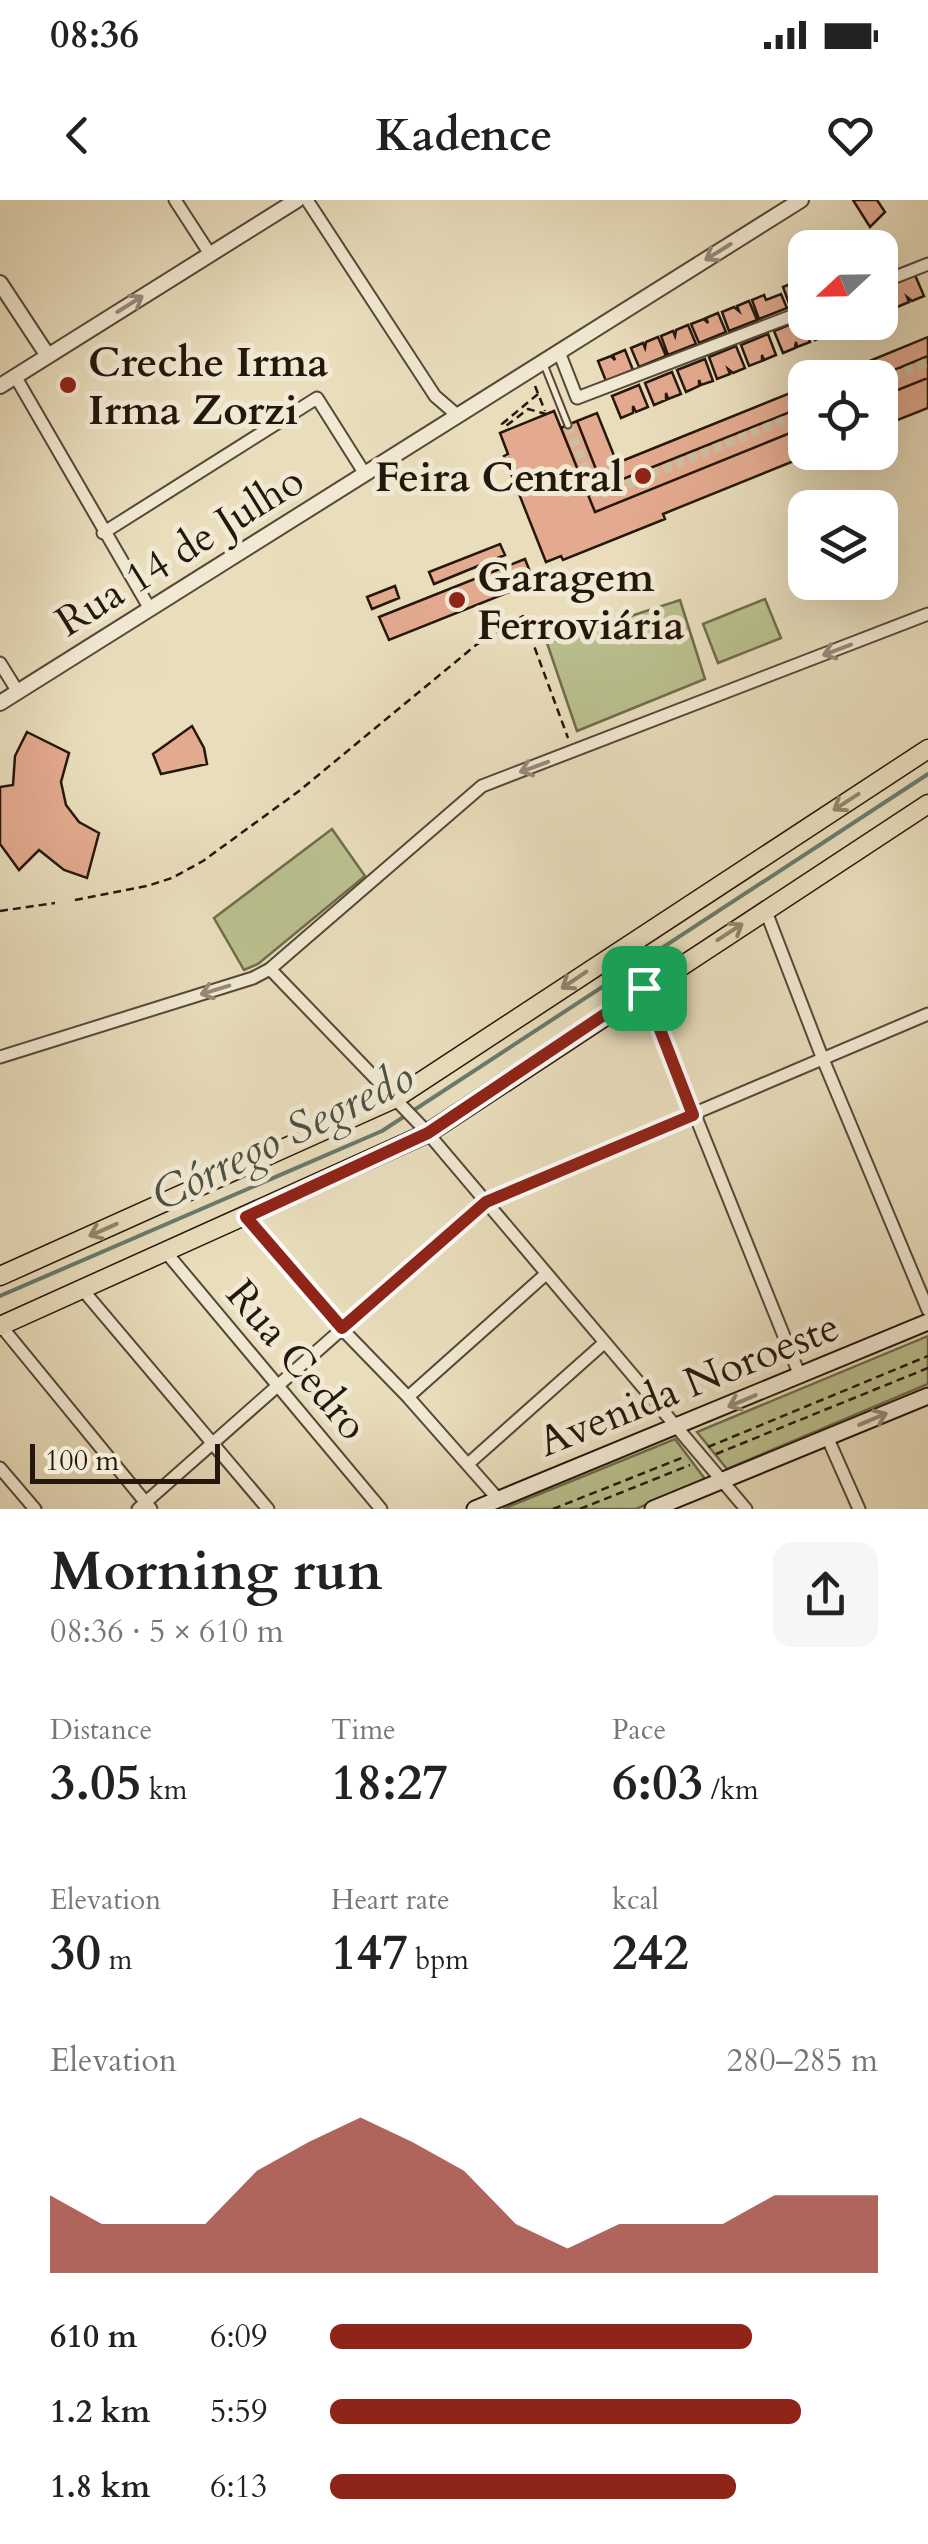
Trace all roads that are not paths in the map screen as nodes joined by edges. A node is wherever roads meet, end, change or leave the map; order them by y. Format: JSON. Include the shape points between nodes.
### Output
{"nodes":[{"id":1,"x":175,"y":200,"type":"edge"},
{"id":2,"x":296,"y":200,"type":"edge"},
{"id":3,"x":307,"y":200,"type":"edge"},
{"id":4,"x":801,"y":200,"type":"edge"},
{"id":5,"x":210,"y":254,"type":"junction"},
{"id":6,"x":928,"y":264,"type":"edge"},
{"id":7,"x":898,"y":276,"type":"edge"},
{"id":8,"x":0,"y":283,"type":"edge"},
{"id":9,"x":788,"y":318,"type":"edge"},
{"id":10,"x":558,"y":352,"type":"junction"},
{"id":11,"x":48,"y":356,"type":"junction"},
{"id":12,"x":543,"y":362,"type":"junction"},
{"id":13,"x":15,"y":376,"type":"junction"},
{"id":14,"x":0,"y":386,"type":"edge"},
{"id":15,"x":457,"y":416,"type":"junction"},
{"id":16,"x":568,"y":424,"type":"tunnel mouth"},
{"id":17,"x":365,"y":474,"type":"junction"},
{"id":18,"x":103,"y":533,"type":"junction"},
{"id":19,"x":150,"y":610,"type":"junction"},
{"id":20,"x":928,"y":614,"type":"edge"},
{"id":21,"x":0,"y":663,"type":"edge"},
{"id":22,"x":18,"y":692,"type":"junction"},
{"id":23,"x":0,"y":703,"type":"edge"},
{"id":24,"x":928,"y":749,"type":"edge"},
{"id":25,"x":928,"y":804,"type":"edge"},
{"id":26,"x":765,"y":910,"type":"junction"},
{"id":27,"x":270,"y":969,"type":"junction"},
{"id":28,"x":644,"y":988,"type":"junction"},
{"id":29,"x":928,"y":1014,"type":"edge"},
{"id":30,"x":0,"y":1057,"type":"edge"},
{"id":31,"x":822,"y":1057,"type":"junction"},
{"id":32,"x":398,"y":1100,"type":"junction"},
{"id":33,"x":693,"y":1115,"type":"junction"},
{"id":34,"x":427,"y":1132,"type":"junction"},
{"id":35,"x":486,"y":1202,"type":"junction"},
{"id":36,"x":246,"y":1217,"type":"junction"},
{"id":37,"x":165,"y":1252,"type":"junction"},
{"id":38,"x":546,"y":1274,"type":"junction"},
{"id":39,"x":0,"y":1276,"type":"edge"},
{"id":40,"x":82,"y":1289,"type":"junction"},
{"id":41,"x":928,"y":1310,"type":"edge"},
{"id":42,"x":928,"y":1322,"type":"edge"},
{"id":43,"x":1,"y":1326,"type":"edge"},
{"id":44,"x":342,"y":1328,"type":"junction"},
{"id":45,"x":604,"y":1343,"type":"junction"},
{"id":46,"x":800,"y":1376,"type":"junction"},
{"id":47,"x":278,"y":1386,"type":"junction"},
{"id":48,"x":928,"y":1396,"type":"edge"},
{"id":49,"x":408,"y":1397,"type":"junction"},
{"id":50,"x":676,"y":1428,"type":"junction"},
{"id":51,"x":828,"y":1439,"type":"junction"},
{"id":52,"x":212,"y":1444,"type":"junction"},
{"id":53,"x":468,"y":1464,"type":"junction"},
{"id":54,"x":0,"y":1468,"type":"edge"},
{"id":55,"x":721,"y":1481,"type":"junction"},
{"id":56,"x":498,"y":1499,"type":"junction"},
{"id":57,"x":145,"y":1507,"type":"edge"},
{"id":58,"x":35,"y":1509,"type":"edge"},
{"id":59,"x":268,"y":1509,"type":"edge"},
{"id":60,"x":382,"y":1509,"type":"edge"},
{"id":61,"x":475,"y":1509,"type":"edge"},
{"id":62,"x":653,"y":1509,"type":"edge"},
{"id":63,"x":746,"y":1509,"type":"edge"},
{"id":64,"x":859,"y":1509,"type":"edge"}],
"edges":[{"from":1,"to":5,"type":"street"},
{"from":2,"to":5,"type":"street"},
{"from":3,"to":15,"type":"street","via":[[435,396]]},
{"from":4,"to":10,"type":"street","name":"Rua 14 de Julho","one_way":true},
{"from":11,"to":5,"type":"street","one_way":true},
{"from":6,"to":7,"type":"street"},
{"from":8,"to":11,"type":"street"},
{"from":9,"to":10,"type":"street","via":[[577,398]]},
{"from":10,"to":12,"type":"street","name":"Rua 14 de Julho"},
{"from":11,"to":13,"type":"street"},
{"from":12,"to":15,"type":"street","name":"Rua 14 de Julho"},
{"from":12,"to":16,"type":"lane"},
{"from":13,"to":14,"type":"street"},
{"from":13,"to":18,"type":"street"},
{"from":15,"to":17,"type":"street","name":"Rua 14 de Julho"},
{"from":17,"to":18,"type":"street","via":[[318,398]]},
{"from":17,"to":19,"type":"street","name":"Rua 14 de Julho"},
{"from":18,"to":19,"type":"street"},
{"from":19,"to":22,"type":"street","name":"Rua 14 de Julho"},
{"from":20,"to":27,"type":"street","one_way":true,"via":[[472,792]]},
{"from":21,"to":22,"type":"street"},
{"from":22,"to":23,"type":"street","name":"Rua 14 de Julho"},
{"from":24,"to":32,"type":"main road","one_way":true},
{"from":25,"to":26,"type":"main road"},
{"from":28,"to":26,"type":"main road","one_way":true},
{"from":26,"to":31,"type":"street"},
{"from":27,"to":30,"type":"street","one_way":true},
{"from":27,"to":32,"type":"street"},
{"from":28,"to":33,"type":"street"},
{"from":28,"to":34,"type":"main road"},
{"from":29,"to":31,"type":"street"},
{"from":31,"to":33,"type":"street"},
{"from":31,"to":41,"type":"street"},
{"from":32,"to":34,"type":"street"},
{"from":32,"to":39,"type":"main road","one_way":true},
{"from":33,"to":35,"type":"street"},
{"from":33,"to":46,"type":"street"},
{"from":34,"to":35,"type":"street"},
{"from":34,"to":36,"type":"main road"},
{"from":35,"to":38,"type":"street"},
{"from":35,"to":44,"type":"street"},
{"from":36,"to":37,"type":"main road"},
{"from":36,"to":44,"type":"street"},
{"from":37,"to":40,"type":"main road"},
{"from":37,"to":47,"type":"street","name":"Rua Cedro"},
{"from":38,"to":45,"type":"street"},
{"from":38,"to":49,"type":"street"},
{"from":40,"to":43,"type":"main road"},
{"from":40,"to":52,"type":"street"},
{"from":42,"to":46,"type":"main road","name":"Avenida Noroeste"},
{"from":43,"to":57,"type":"street"},
{"from":44,"to":47,"type":"street"},
{"from":44,"to":49,"type":"street"},
{"from":45,"to":50,"type":"street"},
{"from":45,"to":53,"type":"street"},
{"from":46,"to":50,"type":"main road","name":"Avenida Noroeste","one_way":true},
{"from":47,"to":52,"type":"street"},
{"from":47,"to":60,"type":"street","name":"Rua Cedro"},
{"from":51,"to":48,"type":"main road","one_way":true},
{"from":49,"to":53,"type":"street"},
{"from":50,"to":55,"type":"street"},
{"from":50,"to":56,"type":"main road","name":"Avenida Noroeste"},
{"from":51,"to":55,"type":"main road"},
{"from":51,"to":64,"type":"street"},
{"from":52,"to":57,"type":"street"},
{"from":52,"to":59,"type":"street"},
{"from":53,"to":56,"type":"street"},
{"from":54,"to":58,"type":"street"},
{"from":55,"to":62,"type":"main road"},
{"from":55,"to":63,"type":"street"},
{"from":56,"to":61,"type":"main road","name":"Avenida Noroeste"}]}
